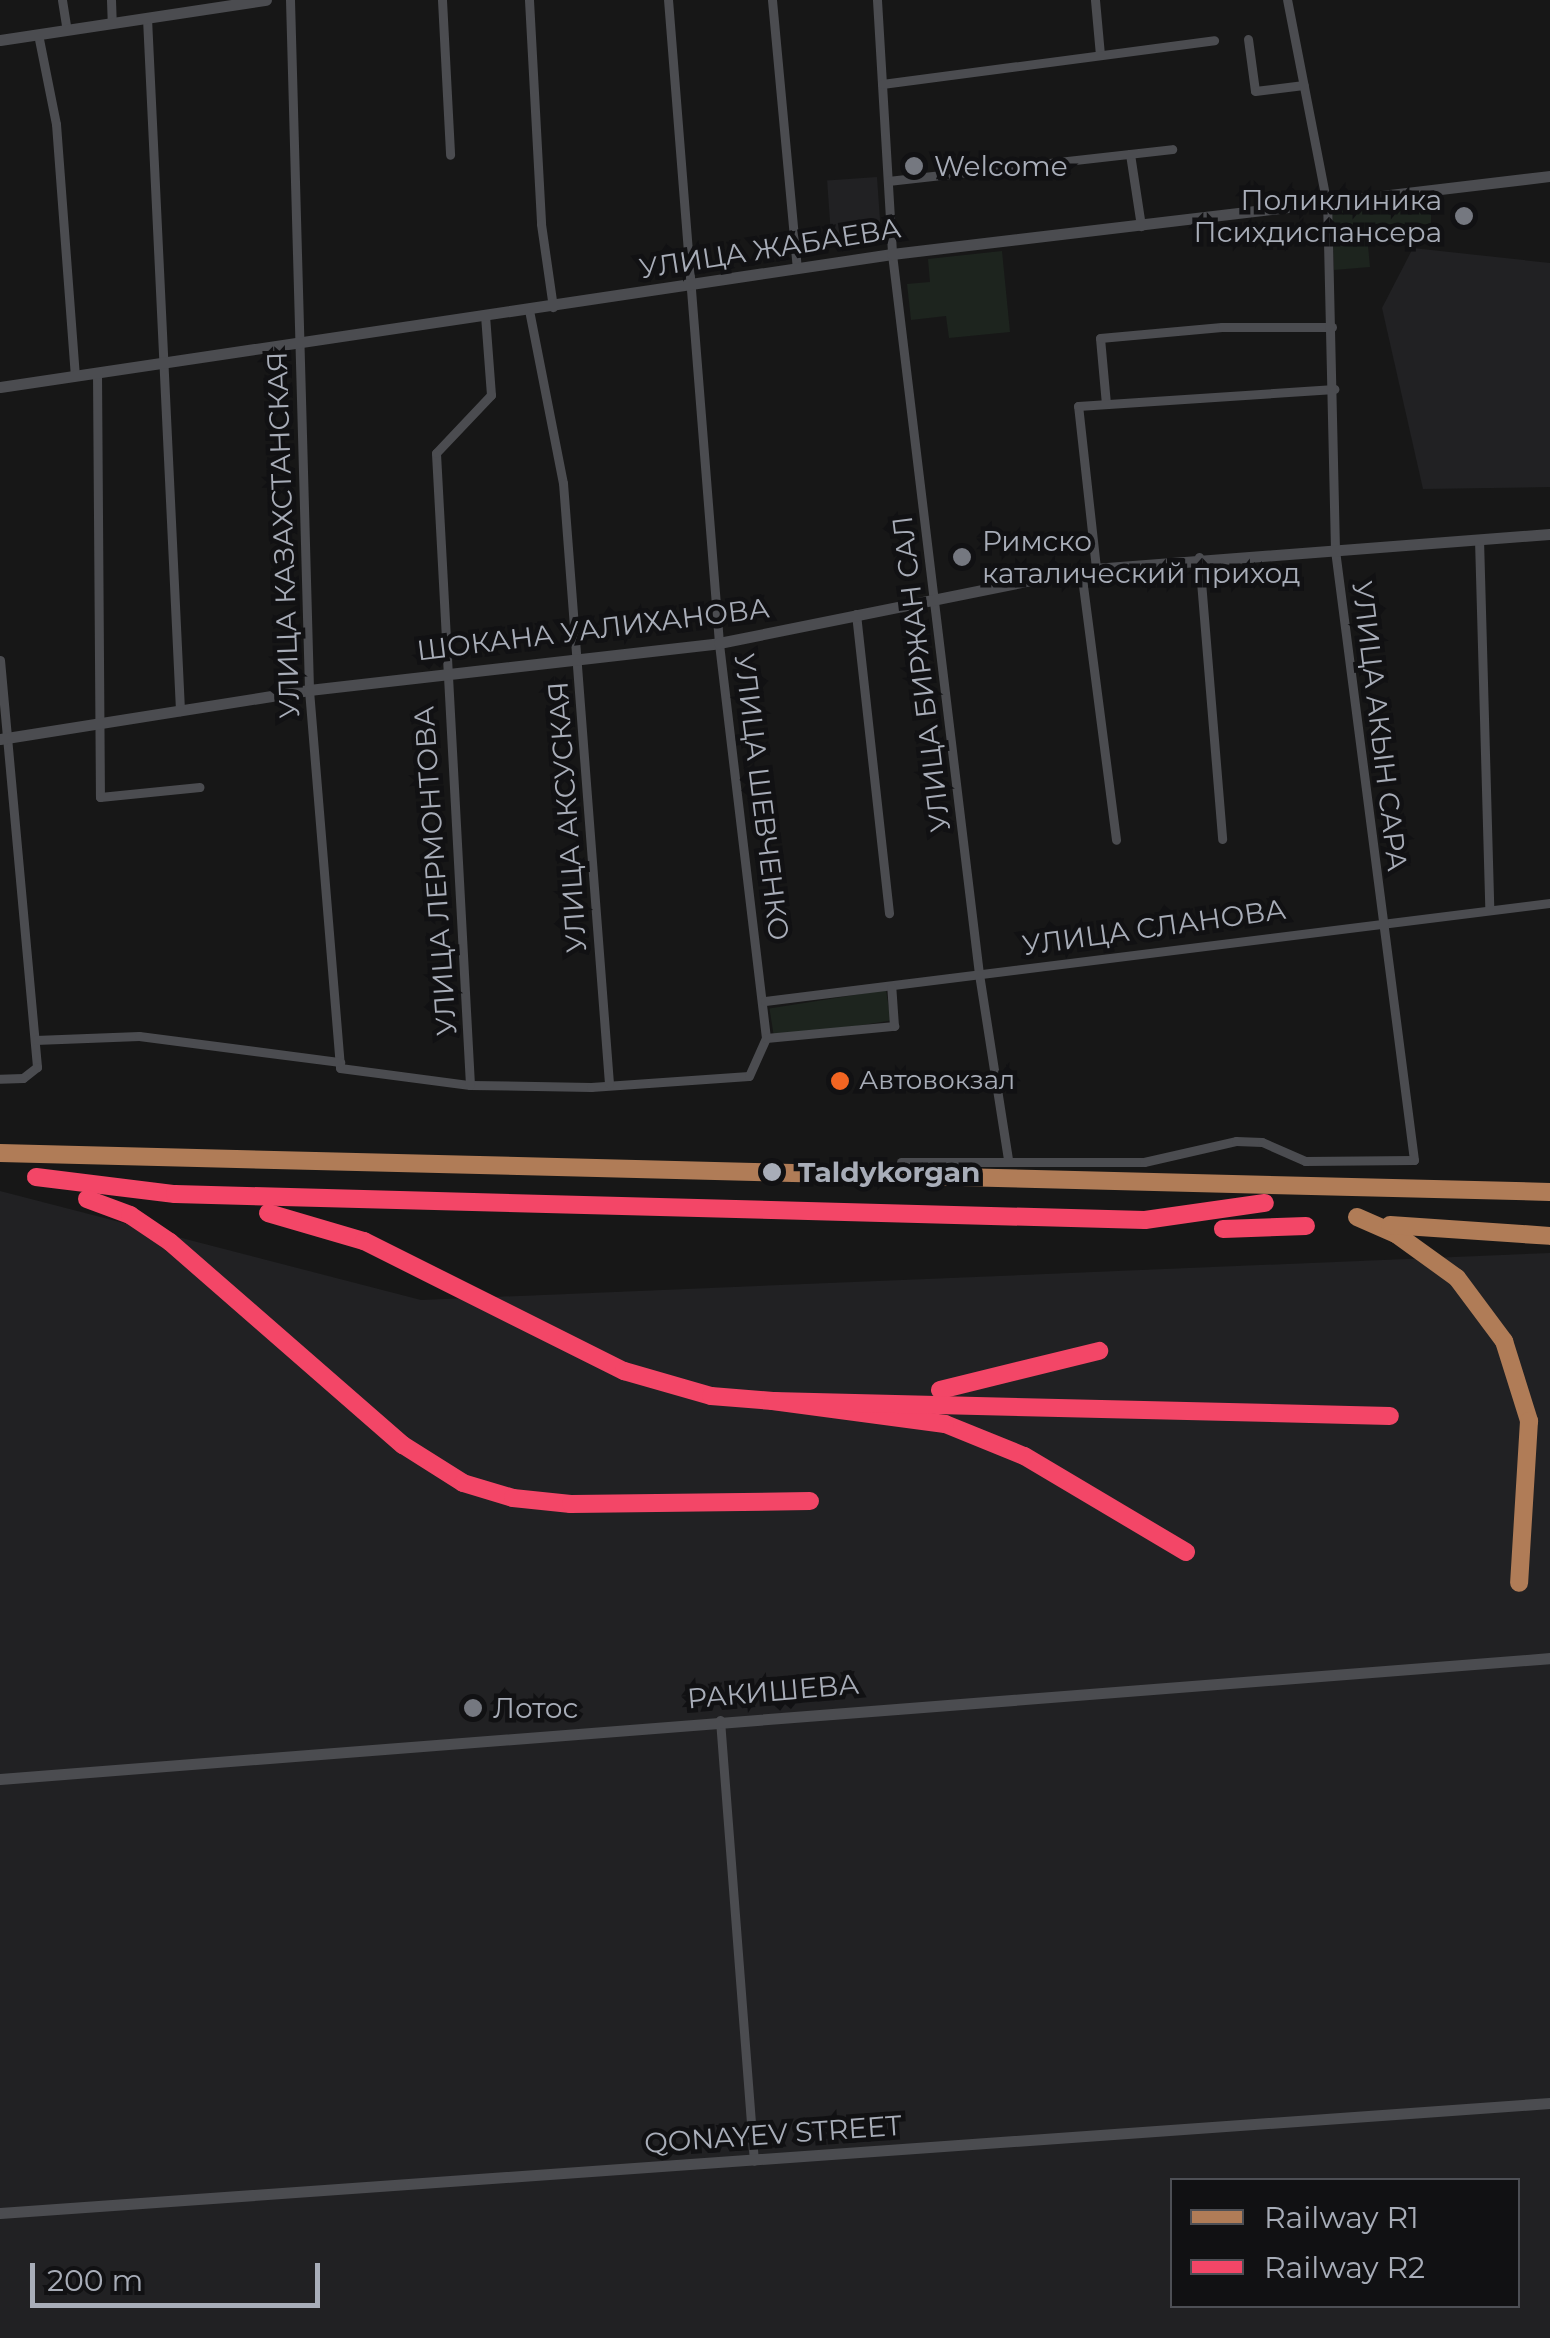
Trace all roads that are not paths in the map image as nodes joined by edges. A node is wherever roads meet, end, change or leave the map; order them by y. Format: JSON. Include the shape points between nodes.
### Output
{"nodes":[{"id":1,"x":62,"y":0,"type":"edge"},
{"id":2,"x":111,"y":0,"type":"edge"},
{"id":3,"x":266,"y":0,"type":"edge"},
{"id":4,"x":290,"y":0,"type":"edge"},
{"id":5,"x":442,"y":0,"type":"edge"},
{"id":6,"x":529,"y":0,"type":"edge"},
{"id":7,"x":668,"y":0,"type":"edge"},
{"id":8,"x":772,"y":0,"type":"edge"},
{"id":9,"x":876,"y":0,"type":"edge"},
{"id":10,"x":1096,"y":0,"type":"edge"},
{"id":11,"x":1287,"y":0,"type":"edge"},
{"id":12,"x":147,"y":18,"type":"junction"},
{"id":13,"x":112,"y":23,"type":"junction"},
{"id":14,"x":67,"y":30,"type":"junction"},
{"id":15,"x":38,"y":34,"type":"junction"},
{"id":16,"x":1248,"y":39,"type":"dead end"},
{"id":17,"x":0,"y":40,"type":"edge"},
{"id":18,"x":1214,"y":40,"type":"dead end"},
{"id":19,"x":1100,"y":56,"type":"junction"},
{"id":20,"x":882,"y":84,"type":"junction"},
{"id":21,"x":1304,"y":84,"type":"junction"},
{"id":22,"x":1172,"y":149,"type":"dead end"},
{"id":23,"x":1130,"y":154,"type":"junction"},
{"id":24,"x":450,"y":155,"type":"dead end"},
{"id":25,"x":1550,"y":176,"type":"edge"},
{"id":26,"x":888,"y":181,"type":"junction"},
{"id":27,"x":1328,"y":206,"type":"junction"},
{"id":28,"x":1140,"y":226,"type":"junction"},
{"id":29,"x":892,"y":254,"type":"junction"},
{"id":30,"x":797,"y":267,"type":"junction"},
{"id":31,"x":694,"y":284,"type":"junction"},
{"id":32,"x":553,"y":307,"type":"junction"},
{"id":33,"x":529,"y":310,"type":"junction"},
{"id":34,"x":486,"y":316,"type":"junction"},
{"id":35,"x":1332,"y":327,"type":"junction"},
{"id":36,"x":299,"y":342,"type":"junction"},
{"id":37,"x":166,"y":362,"type":"junction"},
{"id":38,"x":97,"y":373,"type":"junction"},
{"id":39,"x":75,"y":376,"type":"junction"},
{"id":40,"x":0,"y":387,"type":"edge"},
{"id":41,"x":1334,"y":389,"type":"junction"},
{"id":42,"x":1106,"y":404,"type":"junction"},
{"id":43,"x":1550,"y":534,"type":"edge"},
{"id":44,"x":1478,"y":539,"type":"junction"},
{"id":45,"x":1335,"y":550,"type":"junction"},
{"id":46,"x":1198,"y":557,"type":"junction"},
{"id":47,"x":1096,"y":568,"type":"junction"},
{"id":48,"x":1081,"y":570,"type":"junction"},
{"id":49,"x":936,"y":598,"type":"junction"},
{"id":50,"x":856,"y":614,"type":"junction"},
{"id":51,"x":720,"y":643,"type":"junction"},
{"id":52,"x":578,"y":656,"type":"junction"},
{"id":53,"x":0,"y":660,"type":"edge"},
{"id":54,"x":445,"y":673,"type":"junction"},
{"id":55,"x":309,"y":690,"type":"junction"},
{"id":56,"x":180,"y":711,"type":"junction"},
{"id":57,"x":100,"y":724,"type":"junction"},
{"id":58,"x":4,"y":739,"type":"edge"},
{"id":59,"x":200,"y":787,"type":"dead end"},
{"id":60,"x":1222,"y":839,"type":"dead end"},
{"id":61,"x":1116,"y":840,"type":"dead end"},
{"id":62,"x":1550,"y":902,"type":"edge"},
{"id":63,"x":1489,"y":908,"type":"junction"},
{"id":64,"x":889,"y":912,"type":"dead end"},
{"id":65,"x":1381,"y":919,"type":"junction"},
{"id":66,"x":979,"y":974,"type":"junction"},
{"id":67,"x":890,"y":986,"type":"junction"},
{"id":68,"x":765,"y":1001,"type":"junction"},
{"id":69,"x":766,"y":1038,"type":"junction"},
{"id":70,"x":35,"y":1040,"type":"junction"},
{"id":71,"x":340,"y":1065,"type":"junction"},
{"id":72,"x":0,"y":1079,"type":"edge"},
{"id":73,"x":609,"y":1083,"type":"junction"},
{"id":74,"x":470,"y":1085,"type":"junction"},
{"id":75,"x":1008,"y":1160,"type":"junction"},
{"id":76,"x":901,"y":1162,"type":"dead end"},
{"id":77,"x":1550,"y":1658,"type":"edge"},
{"id":78,"x":720,"y":1720,"type":"junction"},
{"id":79,"x":0,"y":1779,"type":"edge"},
{"id":80,"x":1550,"y":2103,"type":"edge"},
{"id":81,"x":754,"y":2162,"type":"junction"},
{"id":82,"x":0,"y":2213,"type":"edge"}],
"edges":[{"from":1,"to":14,"type":"street"},
{"from":2,"to":13,"type":"street"},
{"from":3,"to":12,"type":"street"},
{"from":4,"to":36,"type":"street","name":"УЛИЦА КАЗАХСТАНСКАЯ"},
{"from":5,"to":24,"type":"street"},
{"from":6,"to":32,"type":"street","via":[[541,224]]},
{"from":7,"to":31,"type":"street","name":"УЛИЦА ШЕВЧЕНКО"},
{"from":8,"to":30,"type":"street"},
{"from":9,"to":20,"type":"street","name":"УЛИЦА БИРЖАН САЛ"},
{"from":10,"to":19,"type":"street"},
{"from":11,"to":21,"type":"street","name":"УЛИЦА АКЫН САРА"},
{"from":12,"to":13,"type":"street"},
{"from":12,"to":37,"type":"street"},
{"from":13,"to":14,"type":"street"},
{"from":14,"to":15,"type":"street"},
{"from":15,"to":17,"type":"street"},
{"from":15,"to":39,"type":"street","via":[[56,124]]},
{"from":16,"to":21,"type":"street","via":[[1254,91]]},
{"from":18,"to":19,"type":"street"},
{"from":19,"to":20,"type":"street"},
{"from":20,"to":26,"type":"street","name":"УЛИЦА БИРЖАН САЛ"},
{"from":21,"to":27,"type":"street","name":"УЛИЦА АКЫН САРА"},
{"from":22,"to":23,"type":"street"},
{"from":23,"to":26,"type":"street"},
{"from":23,"to":28,"type":"street"},
{"from":25,"to":27,"type":"street","name":"УЛИЦА ЖАБАЕВА"},
{"from":26,"to":29,"type":"street","name":"УЛИЦА БИРЖАН САЛ"},
{"from":27,"to":28,"type":"street","name":"УЛИЦА ЖАБАЕВА"},
{"from":27,"to":35,"type":"street","name":"УЛИЦА АКЫН САРА"},
{"from":28,"to":29,"type":"street","name":"УЛИЦА ЖАБАЕВА"},
{"from":29,"to":30,"type":"street","name":"УЛИЦА ЖАБАЕВА"},
{"from":29,"to":49,"type":"street","name":"УЛИЦА БИРЖАН САЛ"},
{"from":30,"to":31,"type":"street","name":"УЛИЦА ЖАБАЕВА"},
{"from":31,"to":32,"type":"street","name":"УЛИЦА ЖАБАЕВА"},
{"from":31,"to":51,"type":"street","name":"УЛИЦА ШЕВЧЕНКО"},
{"from":32,"to":33,"type":"street","name":"УЛИЦА ЖАБАЕВА"},
{"from":33,"to":34,"type":"street","name":"УЛИЦА ЖАБАЕВА"},
{"from":33,"to":52,"type":"street","name":"УЛИЦА АКСУСКАЯ","via":[[564,484]]},
{"from":34,"to":36,"type":"street","name":"УЛИЦА ЖАБАЕВА"},
{"from":34,"to":54,"type":"street","name":"УЛИЦА ЛЕРМОНТОВА","via":[[491,395],[436,453]]},
{"from":35,"to":41,"type":"street","name":"УЛИЦА АКЫН САРА"},
{"from":35,"to":42,"type":"street","via":[[1222,327],[1100,338]]},
{"from":36,"to":37,"type":"street","name":"УЛИЦА ЖАБАЕВА"},
{"from":36,"to":55,"type":"street","name":"УЛИЦА КАЗАХСТАНСКАЯ"},
{"from":37,"to":38,"type":"street","name":"УЛИЦА ЖАБАЕВА"},
{"from":37,"to":56,"type":"street"},
{"from":38,"to":39,"type":"street","name":"УЛИЦА ЖАБАЕВА"},
{"from":38,"to":57,"type":"street"},
{"from":39,"to":40,"type":"street","name":"УЛИЦА ЖАБАЕВА"},
{"from":41,"to":42,"type":"street"},
{"from":41,"to":45,"type":"street","name":"УЛИЦА АКЫН САРА"},
{"from":42,"to":47,"type":"street","via":[[1078,406]]},
{"from":43,"to":44,"type":"street","name":"ШОКАНА УАЛИХАНОВА"},
{"from":44,"to":45,"type":"street","name":"ШОКАНА УАЛИХАНОВА"},
{"from":44,"to":63,"type":"street"},
{"from":45,"to":46,"type":"street","name":"ШОКАНА УАЛИХАНОВА"},
{"from":45,"to":65,"type":"street","name":"УЛИЦА АКЫН САРА"},
{"from":46,"to":47,"type":"street","name":"ШОКАНА УАЛИХАНОВА"},
{"from":46,"to":60,"type":"street"},
{"from":47,"to":48,"type":"street","name":"ШОКАНА УАЛИХАНОВА"},
{"from":48,"to":49,"type":"street","name":"ШОКАНА УАЛИХАНОВА"},
{"from":48,"to":61,"type":"street"},
{"from":49,"to":50,"type":"street","name":"ШОКАНА УАЛИХАНОВА"},
{"from":49,"to":66,"type":"street","name":"УЛИЦА БИРЖАН САЛ"},
{"from":50,"to":51,"type":"street","name":"ШОКАНА УАЛИХАНОВА"},
{"from":50,"to":64,"type":"street"},
{"from":51,"to":52,"type":"street","name":"ШОКАНА УАЛИХАНОВА"},
{"from":51,"to":68,"type":"street","name":"УЛИЦА ШЕВЧЕНКО"},
{"from":52,"to":54,"type":"street","name":"ШОКАНА УАЛИХАНОВА"},
{"from":52,"to":73,"type":"street","name":"УЛИЦА АКСУСКАЯ"},
{"from":53,"to":58,"type":"street"},
{"from":54,"to":55,"type":"street","name":"ШОКАНА УАЛИХАНОВА"},
{"from":54,"to":74,"type":"street","name":"УЛИЦА ЛЕРМОНТОВА"},
{"from":55,"to":56,"type":"street","name":"ШОКАНА УАЛИХАНОВА"},
{"from":55,"to":71,"type":"street","name":"УЛИЦА КАЗАХСТАНСКАЯ"},
{"from":56,"to":57,"type":"street","name":"ШОКАНА УАЛИХАНОВА"},
{"from":57,"to":58,"type":"street","name":"ШОКАНА УАЛИХАНОВА"},
{"from":57,"to":59,"type":"street","via":[[100,797]]},
{"from":58,"to":70,"type":"street"},
{"from":62,"to":63,"type":"street","name":"УЛИЦА СЛАНОВА"},
{"from":63,"to":65,"type":"street","name":"УЛИЦА СЛАНОВА"},
{"from":65,"to":66,"type":"street","name":"УЛИЦА СЛАНОВА"},
{"from":65,"to":75,"type":"street","name":"УЛИЦА АКЫН САРА","via":[[1414,1160],[1305,1161],[1262,1142],[1144,1162]]},
{"from":66,"to":67,"type":"street","name":"УЛИЦА СЛАНОВА"},
{"from":66,"to":75,"type":"street","name":"УЛИЦА БИРЖАН САЛ"},
{"from":67,"to":68,"type":"street","name":"УЛИЦА СЛАНОВА"},
{"from":67,"to":69,"type":"street","via":[[894,1026]]},
{"from":68,"to":69,"type":"street","name":"УЛИЦА ШЕВЧЕНКО"},
{"from":69,"to":73,"type":"street","via":[[749,1076]]},
{"from":70,"to":71,"type":"street","via":[[138,1036]]},
{"from":70,"to":72,"type":"street","via":[[37,1067],[23,1078]]},
{"from":71,"to":74,"type":"street"},
{"from":73,"to":74,"type":"street"},
{"from":75,"to":76,"type":"street"},
{"from":77,"to":78,"type":"street","name":"РАКИШЕВА"},
{"from":78,"to":79,"type":"street","name":"РАКИШЕВА"},
{"from":78,"to":81,"type":"street"},
{"from":80,"to":81,"type":"street","name":"QONAYEV STREET"},
{"from":81,"to":82,"type":"street","name":"QONAYEV STREET"}]}
